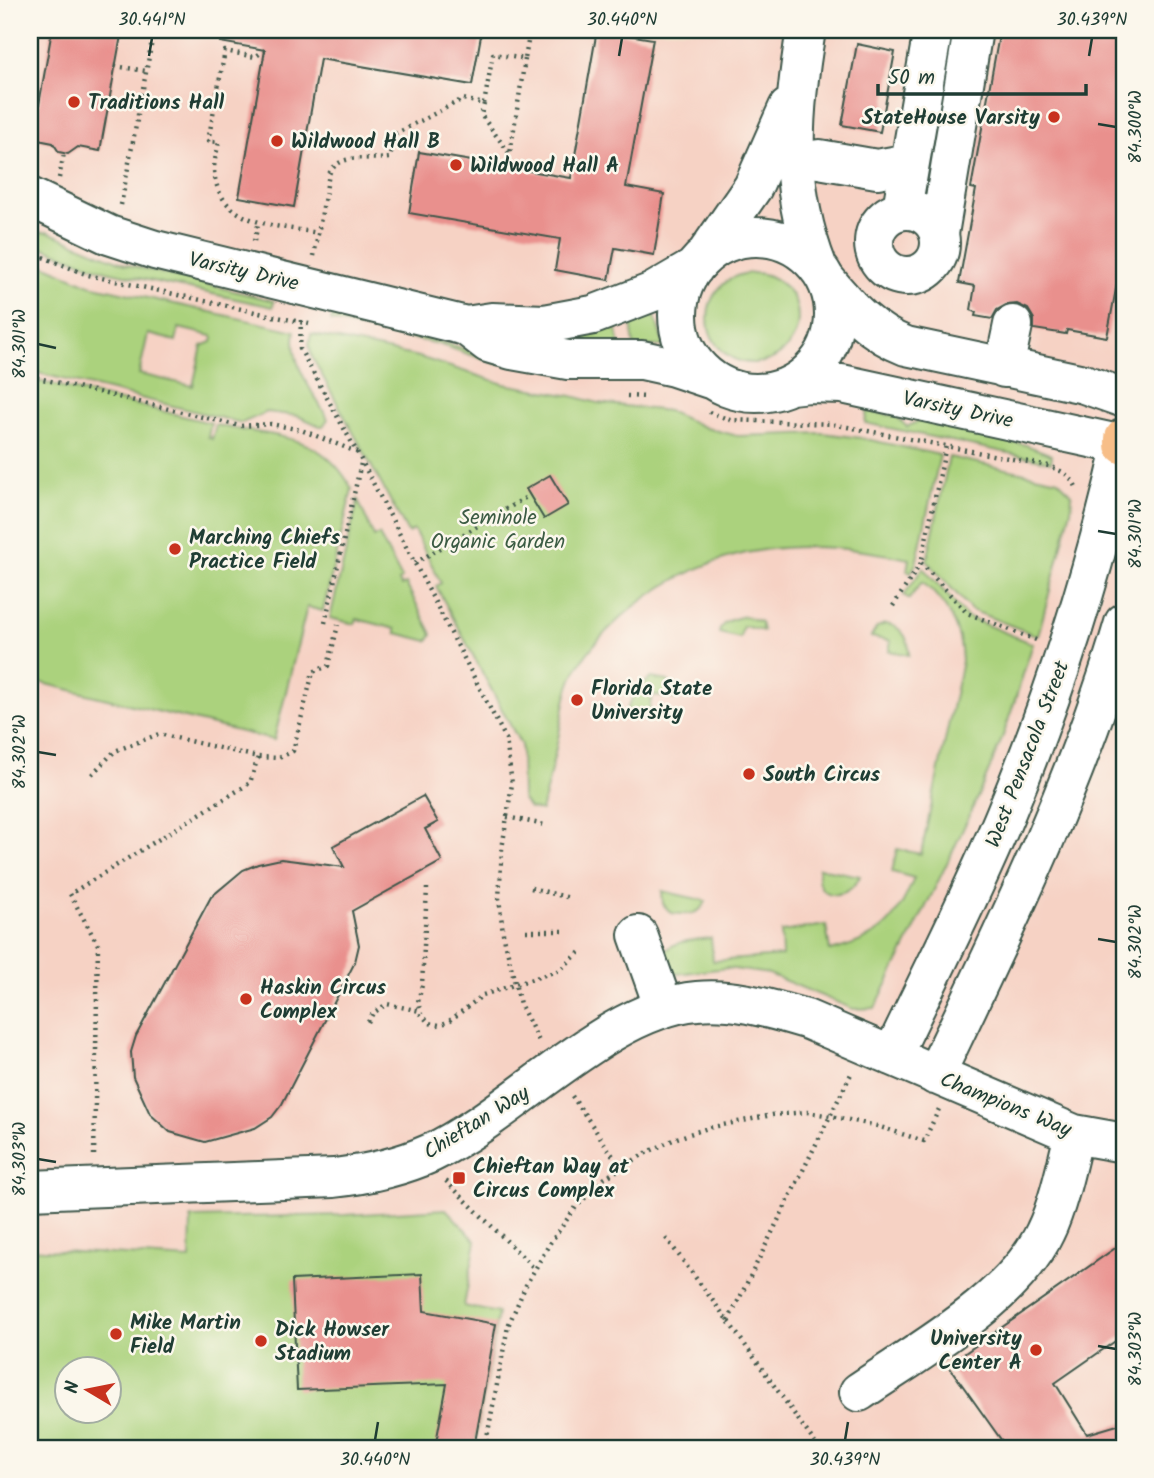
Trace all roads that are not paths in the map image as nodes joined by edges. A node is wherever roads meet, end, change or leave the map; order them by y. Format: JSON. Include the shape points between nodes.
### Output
{"nodes":[{"id":1,"x":806,"y":30,"type":"edge"},
{"id":2,"x":933,"y":30,"type":"edge"},
{"id":3,"x":973,"y":30,"type":"edge"},
{"id":4,"x":796,"y":90,"type":"junction"},
{"id":5,"x":819,"y":159,"type":"dead end"},
{"id":6,"x":911,"y":163,"type":"junction"},
{"id":7,"x":30,"y":197,"type":"edge"},
{"id":8,"x":902,"y":209,"type":"junction"},
{"id":9,"x":939,"y":234,"type":"junction"},
{"id":10,"x":699,"y":263,"type":"junction"},
{"id":11,"x":822,"y":274,"type":"junction"},
{"id":12,"x":900,"y":276,"type":"junction"},
{"id":13,"x":1013,"y":325,"type":"dead end"},
{"id":14,"x":466,"y":326,"type":"junction"},
{"id":15,"x":880,"y":334,"type":"junction"},
{"id":16,"x":1004,"y":368,"type":"junction"},
{"id":17,"x":792,"y":385,"type":"junction"},
{"id":18,"x":709,"y":395,"type":"junction"},
{"id":19,"x":1124,"y":398,"type":"edge"},
{"id":20,"x":1124,"y":443,"type":"edge"},
{"id":21,"x":1124,"y":623,"type":"edge"},
{"id":22,"x":638,"y":935,"type":"dead end"},
{"id":23,"x":664,"y":1007,"type":"junction"},
{"id":24,"x":892,"y":1056,"type":"junction"},
{"id":25,"x":938,"y":1091,"type":"junction"},
{"id":26,"x":1074,"y":1134,"type":"junction"},
{"id":27,"x":1124,"y":1143,"type":"edge"},
{"id":28,"x":30,"y":1190,"type":"edge"},
{"id":29,"x":859,"y":1392,"type":"dead end"}],
"edges":[{"from":1,"to":4,"type":"street"},
{"from":2,"to":6,"type":"street"},
{"from":3,"to":9,"type":"street"},
{"from":4,"to":10,"type":"street","via":[[753,187]]},
{"from":4,"to":11,"type":"street","via":[[797,194]]},
{"from":5,"to":6,"type":"street","via":[[877,169]]},
{"from":6,"to":8,"type":"street"},
{"from":7,"to":14,"type":"street","name":"Varsity Drive","via":[[110,235],[305,304]]},
{"from":8,"to":9,"type":"street","via":[[922,212]]},
{"from":8,"to":12,"type":"street","via":[[881,221],[873,243],[880,264]]},
{"from":9,"to":12,"type":"street","via":[[940,248],[930,267]]},
{"from":10,"to":11,"type":"street","via":[[730,241],[758,237],[796,248]]},
{"from":10,"to":14,"type":"street","name":"Varsity Drive","via":[[653,292],[593,315],[545,324]]},
{"from":10,"to":18,"type":"street","via":[[681,294],[678,325]]},
{"from":11,"to":15,"type":"street","via":[[849,307]]},
{"from":11,"to":17,"type":"street","via":[[833,307],[832,332],[821,359]]},
{"from":12,"to":15,"type":"street"},
{"from":13,"to":16,"type":"street"},
{"from":14,"to":18,"type":"street","name":"Varsity Drive","via":[[488,343],[512,350],[568,360],[642,360],[674,367]]},
{"from":15,"to":16,"type":"street","via":[[906,346]]},
{"from":16,"to":19,"type":"street","via":[[1097,387]]},
{"from":17,"to":18,"type":"street","via":[[768,393],[744,393],[721,386]]},
{"from":17,"to":20,"type":"street","name":"Varsity Drive","via":[[842,384]]},
{"from":20,"to":24,"type":"street","name":"West Pensacola Street","via":[[1082,602],[1038,733],[993,842]]},
{"from":21,"to":25,"type":"street","via":[[1081,755]]},
{"from":22,"to":23,"type":"street"},
{"from":23,"to":24,"type":"street","name":"Chieftan Way","via":[[696,1000],[766,1007]]},
{"from":23,"to":28,"type":"street","name":"Chieftan Way","via":[[597,1042],[466,1133],[432,1152],[369,1174]]},
{"from":24,"to":25,"type":"street","name":"Champions Way"},
{"from":25,"to":26,"type":"street","name":"Champions Way"},
{"from":26,"to":27,"type":"street","name":"Champions Way"},
{"from":26,"to":29,"type":"street","via":[[1045,1232],[1017,1276],[954,1328]]}]}
